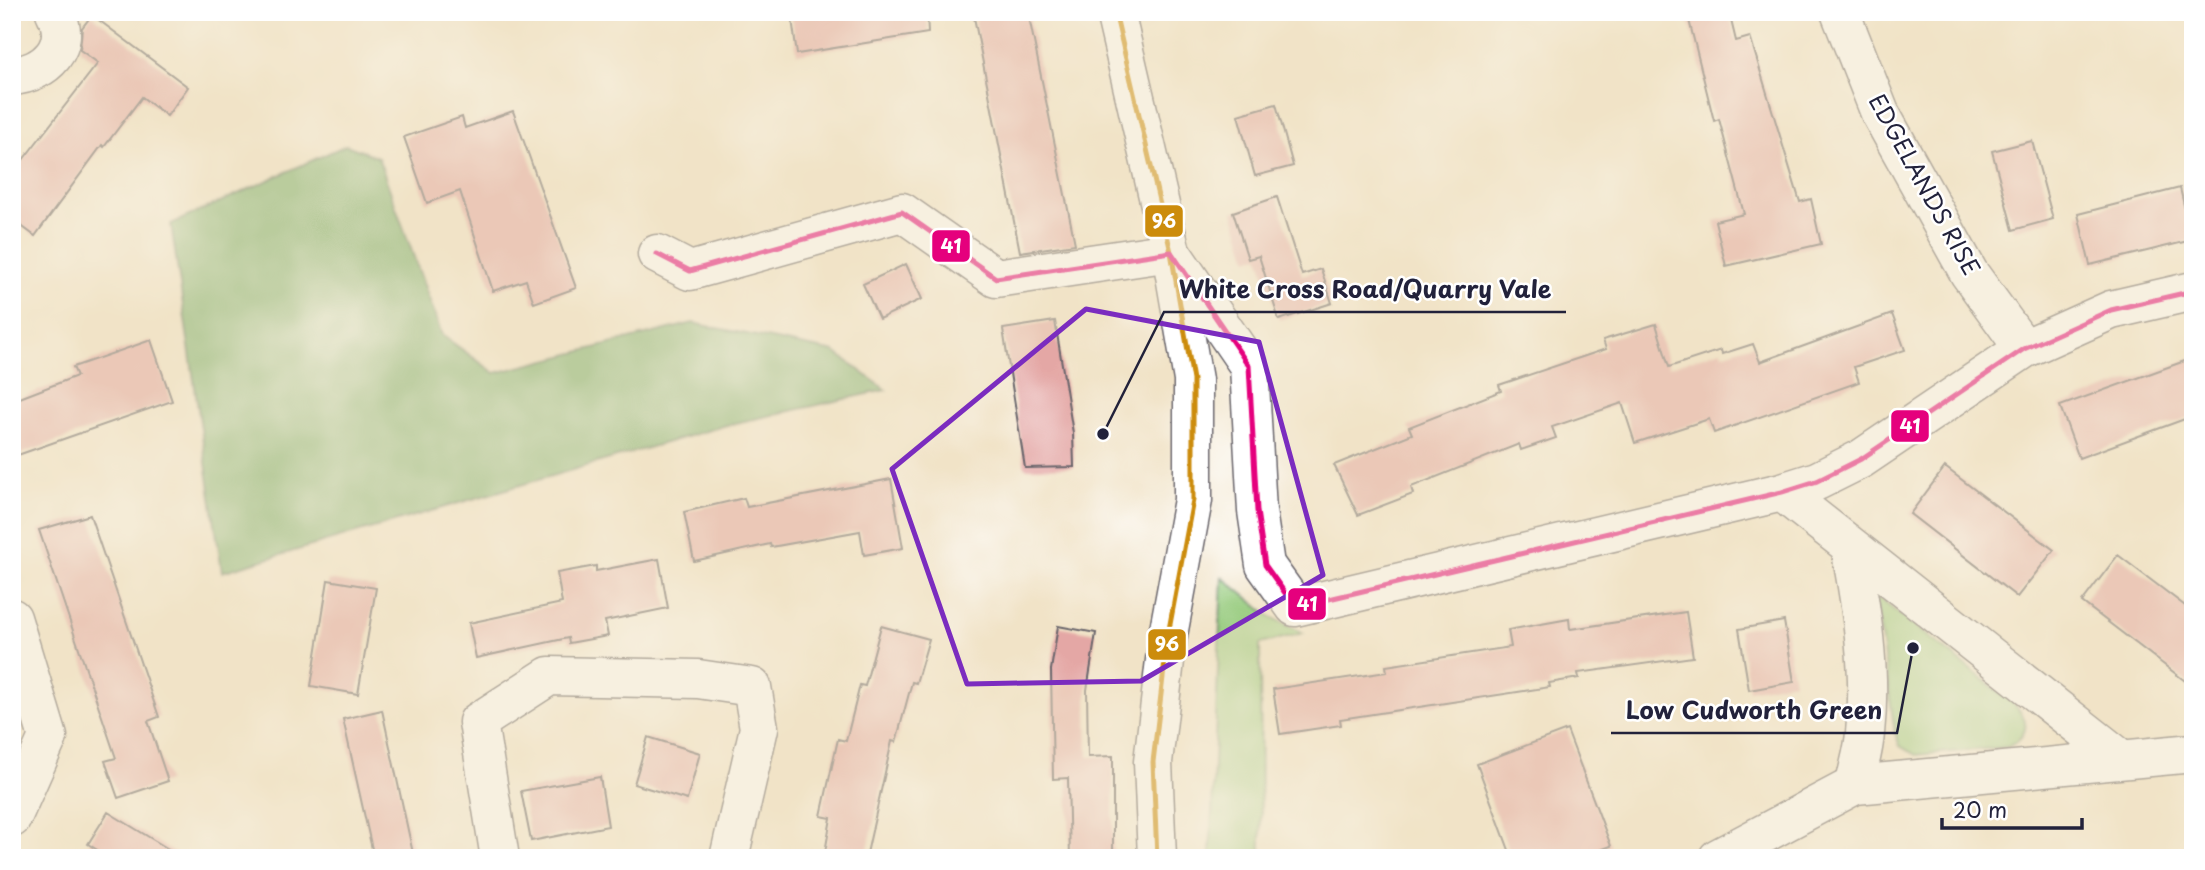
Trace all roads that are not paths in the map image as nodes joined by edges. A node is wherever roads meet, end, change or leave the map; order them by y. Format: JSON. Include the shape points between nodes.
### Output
{"nodes":[{"id":1,"x":55,"y":12,"type":"edge"},
{"id":2,"x":1115,"y":12,"type":"edge"},
{"id":3,"x":1840,"y":12,"type":"edge"},
{"id":4,"x":12,"y":76,"type":"edge"},
{"id":5,"x":1171,"y":252,"type":"junction"},
{"id":6,"x":657,"y":254,"type":"dead end"},
{"id":7,"x":2193,"y":292,"type":"edge"},
{"id":8,"x":2024,"y":349,"type":"junction"},
{"id":9,"x":1782,"y":492,"type":"junction"},
{"id":10,"x":1850,"y":546,"type":"junction"},
{"id":11,"x":12,"y":618,"type":"edge"},
{"id":12,"x":2193,"y":754,"type":"edge"},
{"id":13,"x":2121,"y":759,"type":"junction"},
{"id":14,"x":1854,"y":785,"type":"junction"},
{"id":15,"x":12,"y":818,"type":"edge"},
{"id":16,"x":500,"y":858,"type":"edge"},
{"id":17,"x":729,"y":858,"type":"edge"},
{"id":18,"x":1157,"y":858,"type":"edge"},
{"id":19,"x":1718,"y":858,"type":"edge"}],
"edges":[{"from":1,"to":4,"type":"street","via":[[61,33],[51,60],[40,70]]},
{"from":2,"to":5,"type":"street"},
{"from":3,"to":8,"type":"street","name":"EDGELANDS RISE","via":[[1880,113],[1969,273]]},
{"from":5,"to":6,"type":"street","via":[[996,278],[902,212],[690,271]]},
{"from":5,"to":9,"type":"street","via":[[1249,366],[1257,511],[1265,565],[1295,607]]},
{"from":5,"to":18,"type":"street","via":[[1193,380],[1193,500],[1168,635],[1153,762]]},
{"from":7,"to":8,"type":"street","via":[[2111,310]]},
{"from":8,"to":9,"type":"street","via":[[1861,459]]},
{"from":9,"to":10,"type":"street"},
{"from":10,"to":13,"type":"street"},
{"from":10,"to":14,"type":"street","via":[[1860,598],[1866,675],[1865,733]]},
{"from":11,"to":15,"type":"street","via":[[48,737]]},
{"from":12,"to":13,"type":"street"},
{"from":13,"to":14,"type":"street"},
{"from":14,"to":19,"type":"street"},
{"from":16,"to":17,"type":"street","via":[[478,722],[549,676],[698,679],[752,687],[760,728]]}]}
